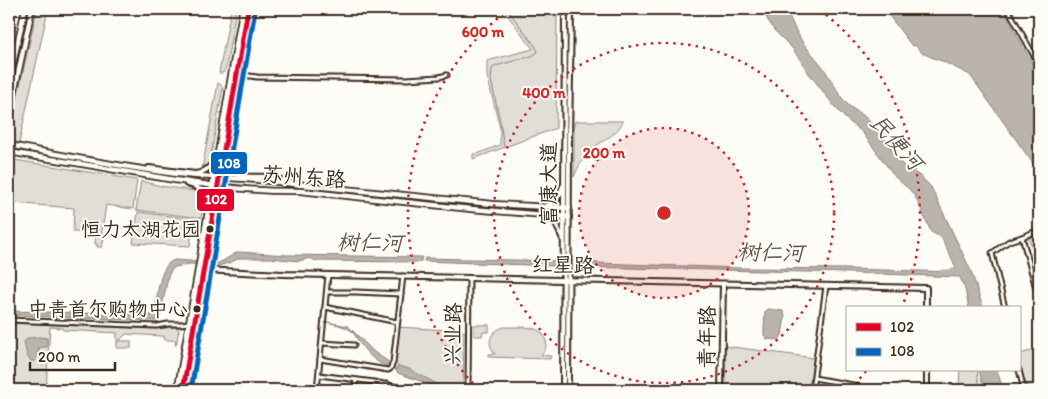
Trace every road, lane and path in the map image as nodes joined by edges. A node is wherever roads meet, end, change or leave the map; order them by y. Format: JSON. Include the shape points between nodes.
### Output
{"nodes":[{"id":1,"x":25,"y":9,"type":"edge"},
{"id":2,"x":32,"y":9,"type":"edge"},
{"id":3,"x":243,"y":9,"type":"edge"},
{"id":4,"x":248,"y":9,"type":"edge"},
{"id":5,"x":1008,"y":9,"type":"edge"},
{"id":6,"x":568,"y":11,"type":"edge"},
{"id":7,"x":1039,"y":65,"type":"edge"},
{"id":8,"x":236,"y":74,"type":"junction"},
{"id":9,"x":448,"y":75,"type":"dead end"},
{"id":10,"x":9,"y":81,"type":"edge"},
{"id":11,"x":9,"y":116,"type":"edge"},
{"id":12,"x":9,"y":145,"type":"edge"},
{"id":13,"x":9,"y":152,"type":"edge"},
{"id":14,"x":220,"y":155,"type":"junction"},
{"id":15,"x":140,"y":168,"type":"junction"},
{"id":16,"x":138,"y":174,"type":"junction"},
{"id":17,"x":195,"y":176,"type":"junction"},
{"id":18,"x":216,"y":178,"type":"junction"},
{"id":19,"x":566,"y":180,"type":"junction"},
{"id":20,"x":194,"y":183,"type":"junction"},
{"id":21,"x":294,"y":184,"type":"junction"},
{"id":22,"x":215,"y":186,"type":"junction"},
{"id":23,"x":238,"y":188,"type":"junction"},
{"id":24,"x":212,"y":206,"type":"junction"},
{"id":25,"x":537,"y":207,"type":"junction"},
{"id":26,"x":566,"y":208,"type":"junction"},
{"id":27,"x":536,"y":214,"type":"junction"},
{"id":28,"x":566,"y":217,"type":"junction"},
{"id":29,"x":1039,"y":230,"type":"edge"},
{"id":30,"x":1022,"y":237,"type":"junction"},
{"id":31,"x":564,"y":244,"type":"junction"},
{"id":32,"x":201,"y":270,"type":"junction"},
{"id":33,"x":328,"y":275,"type":"junction"},
{"id":34,"x":403,"y":276,"type":"junction"},
{"id":35,"x":469,"y":278,"type":"junction"},
{"id":36,"x":566,"y":280,"type":"junction"},
{"id":37,"x":723,"y":284,"type":"junction"},
{"id":38,"x":826,"y":286,"type":"junction"},
{"id":39,"x":327,"y":292,"type":"junction"},
{"id":40,"x":401,"y":294,"type":"junction"},
{"id":41,"x":1039,"y":299,"type":"edge"},
{"id":42,"x":926,"y":306,"type":"edge"},
{"id":43,"x":1005,"y":306,"type":"edge"},
{"id":44,"x":325,"y":307,"type":"junction"},
{"id":45,"x":9,"y":321,"type":"edge"},
{"id":46,"x":397,"y":322,"type":"junction"},
{"id":47,"x":189,"y":325,"type":"junction"},
{"id":48,"x":322,"y":343,"type":"junction"},
{"id":49,"x":354,"y":345,"type":"dead end"},
{"id":50,"x":320,"y":359,"type":"junction"},
{"id":51,"x":927,"y":372,"type":"edge"},
{"id":52,"x":1020,"y":372,"type":"edge"},
{"id":53,"x":319,"y":375,"type":"junction"},
{"id":54,"x":814,"y":378,"type":"junction"},
{"id":55,"x":356,"y":380,"type":"junction"},
{"id":56,"x":387,"y":384,"type":"junction"},
{"id":57,"x":317,"y":389,"type":"edge"},
{"id":58,"x":178,"y":390,"type":"edge"},
{"id":59,"x":183,"y":390,"type":"edge"},
{"id":60,"x":345,"y":390,"type":"edge"},
{"id":61,"x":354,"y":390,"type":"edge"},
{"id":62,"x":386,"y":390,"type":"edge"},
{"id":63,"x":412,"y":390,"type":"edge"},
{"id":64,"x":468,"y":390,"type":"edge"},
{"id":65,"x":563,"y":390,"type":"edge"},
{"id":66,"x":568,"y":390,"type":"edge"},
{"id":67,"x":721,"y":390,"type":"edge"},
{"id":68,"x":812,"y":390,"type":"edge"},
{"id":69,"x":869,"y":390,"type":"edge"},
{"id":70,"x":928,"y":390,"type":"edge"},
{"id":71,"x":1024,"y":390,"type":"edge"}],
"edges":[{"from":1,"to":10,"type":"main road"},
{"from":2,"to":11,"type":"main road"},
{"from":3,"to":14,"type":"highway"},
{"from":4,"to":8,"type":"highway"},
{"from":5,"to":7,"type":"street"},
{"from":6,"to":19,"type":"street","name":"富康大道"},
{"from":8,"to":9,"type":"street","via":[[392,79]]},
{"from":8,"to":14,"type":"highway"},
{"from":12,"to":15,"type":"main road","name":"苏州东路"},
{"from":13,"to":16,"type":"main road","name":"苏州东路"},
{"from":14,"to":15,"type":"street","via":[[199,173]]},
{"from":14,"to":18,"type":"highway"},
{"from":14,"to":21,"type":"street","via":[[235,174]]},
{"from":15,"to":17,"type":"main road","name":"苏州东路"},
{"from":16,"to":20,"type":"main road","name":"苏州东路"},
{"from":16,"to":24,"type":"street","via":[[195,186]]},
{"from":17,"to":18,"type":"main road","name":"苏州东路"},
{"from":17,"to":20,"type":"street"},
{"from":18,"to":21,"type":"main road","name":"苏州东路"},
{"from":18,"to":22,"type":"highway"},
{"from":19,"to":25,"type":"street","via":[[555,201],[549,206]]},
{"from":19,"to":26,"type":"street","name":"富康大道"},
{"from":20,"to":22,"type":"main road","name":"苏州东路"},
{"from":21,"to":25,"type":"main road","name":"苏州东路"},
{"from":22,"to":23,"type":"main road","name":"苏州东路"},
{"from":22,"to":24,"type":"highway"},
{"from":23,"to":24,"type":"street","via":[[225,193]]},
{"from":23,"to":27,"type":"main road","name":"苏州东路"},
{"from":24,"to":32,"type":"highway"},
{"from":25,"to":26,"type":"main road","name":"苏州东路"},
{"from":26,"to":28,"type":"street","name":"富康大道"},
{"from":27,"to":28,"type":"main road","name":"苏州东路"},
{"from":27,"to":31,"type":"street","via":[[555,222]]},
{"from":28,"to":31,"type":"street","name":"富康大道"},
{"from":28,"to":36,"type":"street","name":"富康大道"},
{"from":29,"to":30,"type":"street"},
{"from":30,"to":41,"type":"street"},
{"from":30,"to":43,"type":"street","via":[[1008,241],[992,253]]},
{"from":31,"to":36,"type":"street","name":"富康大道"},
{"from":32,"to":33,"type":"street","name":"红星路"},
{"from":32,"to":47,"type":"highway"},
{"from":32,"to":59,"type":"highway"},
{"from":33,"to":34,"type":"street","name":"红星路"},
{"from":33,"to":39,"type":"street"},
{"from":34,"to":35,"type":"street","name":"红星路"},
{"from":34,"to":40,"type":"street"},
{"from":35,"to":36,"type":"street","name":"红星路"},
{"from":35,"to":64,"type":"street","name":"兴业路"},
{"from":36,"to":37,"type":"street","name":"红星路"},
{"from":36,"to":65,"type":"street","name":"富康大道"},
{"from":36,"to":66,"type":"street","name":"富康大道"},
{"from":37,"to":38,"type":"street","name":"红星路"},
{"from":37,"to":67,"type":"street","name":"青年路"},
{"from":38,"to":42,"type":"street","name":"红星路","via":[[926,288]]},
{"from":38,"to":54,"type":"street"},
{"from":39,"to":40,"type":"street"},
{"from":39,"to":44,"type":"street"},
{"from":40,"to":46,"type":"street"},
{"from":44,"to":46,"type":"street"},
{"from":44,"to":48,"type":"street"},
{"from":45,"to":47,"type":"street"},
{"from":46,"to":50,"type":"street","via":[[393,364],[388,370]]},
{"from":47,"to":58,"type":"highway"},
{"from":48,"to":49,"type":"street"},
{"from":48,"to":50,"type":"street"},
{"from":50,"to":53,"type":"street"},
{"from":51,"to":70,"type":"street"},
{"from":52,"to":71,"type":"street"},
{"from":53,"to":55,"type":"street"},
{"from":53,"to":57,"type":"street"},
{"from":54,"to":68,"type":"street"},
{"from":54,"to":69,"type":"street"},
{"from":55,"to":56,"type":"street"},
{"from":55,"to":61,"type":"street"},
{"from":56,"to":62,"type":"street"},
{"from":56,"to":63,"type":"street"},
{"from":57,"to":60,"type":"street"}]}
